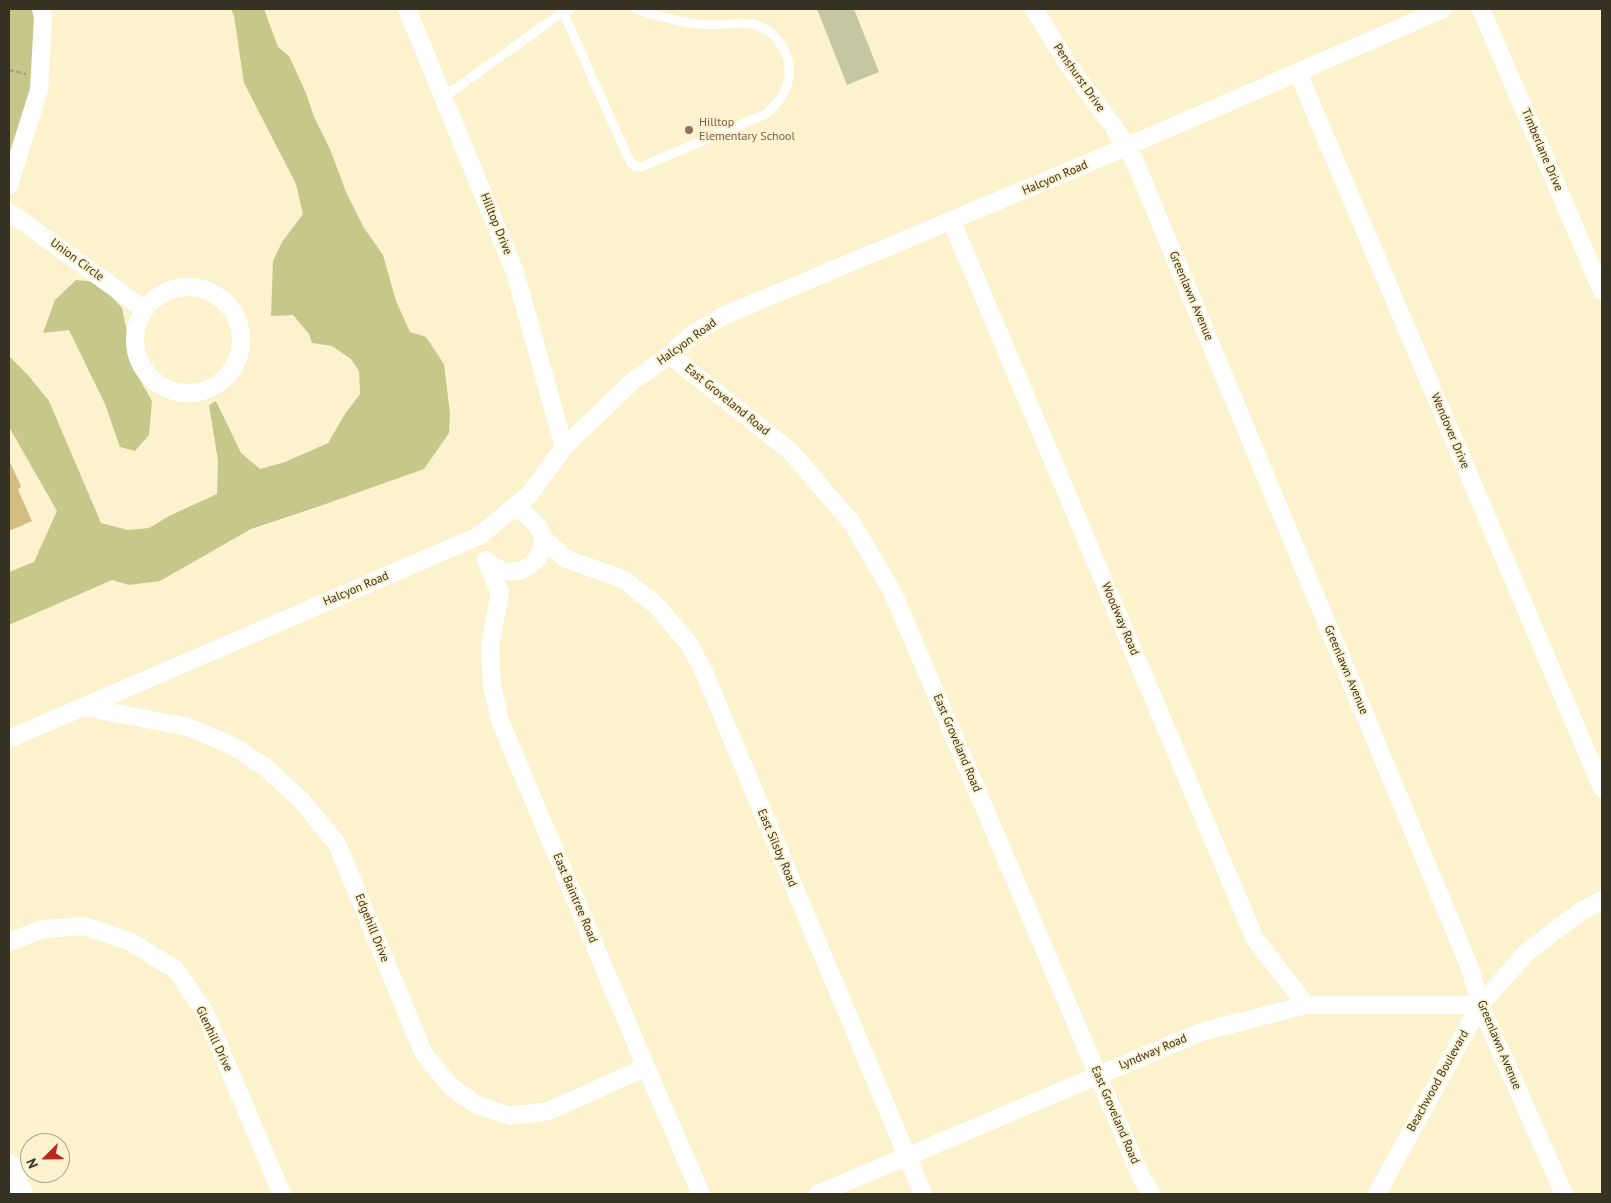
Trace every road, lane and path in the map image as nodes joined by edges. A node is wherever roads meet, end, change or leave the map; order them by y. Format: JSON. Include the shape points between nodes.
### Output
{"nodes":[{"id":1,"x":40,"y":9,"type":"edge"},
{"id":2,"x":407,"y":9,"type":"edge"},
{"id":3,"x":636,"y":9,"type":"edge"},
{"id":4,"x":1034,"y":9,"type":"edge"},
{"id":5,"x":1443,"y":9,"type":"edge"},
{"id":6,"x":1481,"y":9,"type":"edge"},
{"id":7,"x":567,"y":10,"type":"edge"},
{"id":8,"x":1298,"y":73,"type":"junction"},
{"id":9,"x":444,"y":97,"type":"junction"},
{"id":10,"x":1125,"y":148,"type":"junction"},
{"id":11,"x":9,"y":185,"type":"edge"},
{"id":12,"x":9,"y":212,"type":"edge"},
{"id":13,"x":952,"y":222,"type":"junction"},
{"id":14,"x":1602,"y":291,"type":"edge"},
{"id":15,"x":144,"y":309,"type":"junction"},
{"id":16,"x":670,"y":355,"type":"junction"},
{"id":17,"x":564,"y":447,"type":"junction"},
{"id":18,"x":514,"y":507,"type":"junction"},
{"id":19,"x":479,"y":536,"type":"junction"},
{"id":20,"x":542,"y":537,"type":"junction"},
{"id":21,"x":566,"y":558,"type":"junction"},
{"id":22,"x":486,"y":560,"type":"junction"},
{"id":23,"x":527,"y":567,"type":"junction"},
{"id":24,"x":500,"y":593,"type":"junction"},
{"id":25,"x":83,"y":707,"type":"junction"},
{"id":26,"x":9,"y":739,"type":"edge"},
{"id":27,"x":1602,"y":788,"type":"edge"},
{"id":28,"x":1602,"y":900,"type":"edge"},
{"id":29,"x":9,"y":942,"type":"edge"},
{"id":30,"x":1306,"y":1005,"type":"junction"},
{"id":31,"x":1480,"y":1005,"type":"junction"},
{"id":32,"x":646,"y":1067,"type":"junction"},
{"id":33,"x":1098,"y":1076,"type":"junction"},
{"id":34,"x":906,"y":1157,"type":"junction"},
{"id":35,"x":9,"y":1167,"type":"edge"},
{"id":36,"x":20,"y":1194,"type":"edge"},
{"id":37,"x":282,"y":1194,"type":"edge"},
{"id":38,"x":701,"y":1194,"type":"edge"},
{"id":39,"x":818,"y":1194,"type":"edge"},
{"id":40,"x":923,"y":1194,"type":"edge"},
{"id":41,"x":1152,"y":1194,"type":"edge"},
{"id":42,"x":1376,"y":1194,"type":"edge"},
{"id":43,"x":1564,"y":1194,"type":"edge"}],
"edges":[{"from":1,"to":11,"type":"street","via":[[43,17],[39,90]]},
{"from":2,"to":9,"type":"street","name":"Hilltop Drive"},
{"from":3,"to":7,"type":"lane","via":[[672,20],[706,25],[752,24],[765,28],[774,35],[787,56],[790,75],[782,98],[766,114],[636,167],[622,146]]},
{"from":4,"to":10,"type":"street","name":"Penshurst Drive"},
{"from":5,"to":8,"type":"street","name":"Halcyon Road"},
{"from":6,"to":14,"type":"street","name":"Timberlane Drive"},
{"from":7,"to":9,"type":"lane"},
{"from":8,"to":10,"type":"street","name":"Halcyon Road"},
{"from":8,"to":27,"type":"street","name":"Wendover Drive"},
{"from":9,"to":17,"type":"street","name":"Hilltop Drive","via":[[516,272]]},
{"from":10,"to":13,"type":"street","name":"Halcyon Road"},
{"from":10,"to":31,"type":"street","name":"Greenlawn Avenue","via":[[1142,180],[1470,968]]},
{"from":12,"to":15,"type":"street","name":"Union Circle"},
{"from":13,"to":16,"type":"street","name":"Halcyon Road","via":[[723,316],[693,334]]},
{"from":13,"to":30,"type":"street","name":"Woodway Road","via":[[1255,940]]},
{"from":15,"to":15,"type":"street","via":[[136,326],[134,344],[138,360],[158,385],[191,394],[206,390],[230,373],[239,354],[240,328],[230,308],[216,295],[185,286],[163,293]]},
{"from":16,"to":17,"type":"street","name":"Halcyon Road","via":[[633,381]]},
{"from":16,"to":33,"type":"street","name":"East Groveland Road","via":[[792,452],[861,538],[893,592]]},
{"from":17,"to":18,"type":"street","name":"Halcyon Road","via":[[529,495]]},
{"from":18,"to":19,"type":"street","name":"Halcyon Road"},
{"from":18,"to":20,"type":"street","via":[[538,527]]},
{"from":19,"to":22,"type":"street"},
{"from":19,"to":25,"type":"street","name":"Halcyon Road"},
{"from":20,"to":21,"type":"street","name":"East Silsby Road"},
{"from":20,"to":23,"type":"street","via":[[538,557]]},
{"from":21,"to":23,"type":"street"},
{"from":21,"to":34,"type":"street","name":"East Silsby Road","via":[[623,579],[657,606],[689,644],[704,672]]},
{"from":22,"to":23,"type":"street","via":[[503,572],[513,573]]},
{"from":22,"to":24,"type":"street"},
{"from":23,"to":24,"type":"street"},
{"from":24,"to":32,"type":"street","name":"East Baintree Road","via":[[490,646],[492,685],[500,721]]},
{"from":25,"to":26,"type":"street","name":"Halcyon Road"},
{"from":25,"to":32,"type":"street","name":"Edgehill Drive","via":[[188,728],[231,745],[265,766],[302,801],[338,844],[423,1052],[451,1087],[477,1104],[510,1116],[549,1110]]},
{"from":28,"to":31,"type":"street","name":"Beachwood Boulevard","via":[[1580,912],[1527,952]]},
{"from":29,"to":37,"type":"street","name":"Glenhill Drive","via":[[44,929],[85,926],[132,942],[176,970],[204,1011]]},
{"from":30,"to":31,"type":"street","name":"Lyndway Road"},
{"from":30,"to":33,"type":"street","name":"Lyndway Road","via":[[1201,1032]]},
{"from":31,"to":42,"type":"street","name":"Beachwood Boulevard"},
{"from":31,"to":43,"type":"street","name":"Greenlawn Avenue"},
{"from":32,"to":38,"type":"street","name":"East Baintree Road"},
{"from":33,"to":34,"type":"street","name":"Lyndway Road"},
{"from":33,"to":41,"type":"street","name":"East Groveland Road","via":[[1142,1179]]},
{"from":34,"to":39,"type":"street","name":"Lyndway Road"},
{"from":34,"to":40,"type":"street","name":"East Silsby Road"},
{"from":35,"to":36,"type":"main road"}]}
